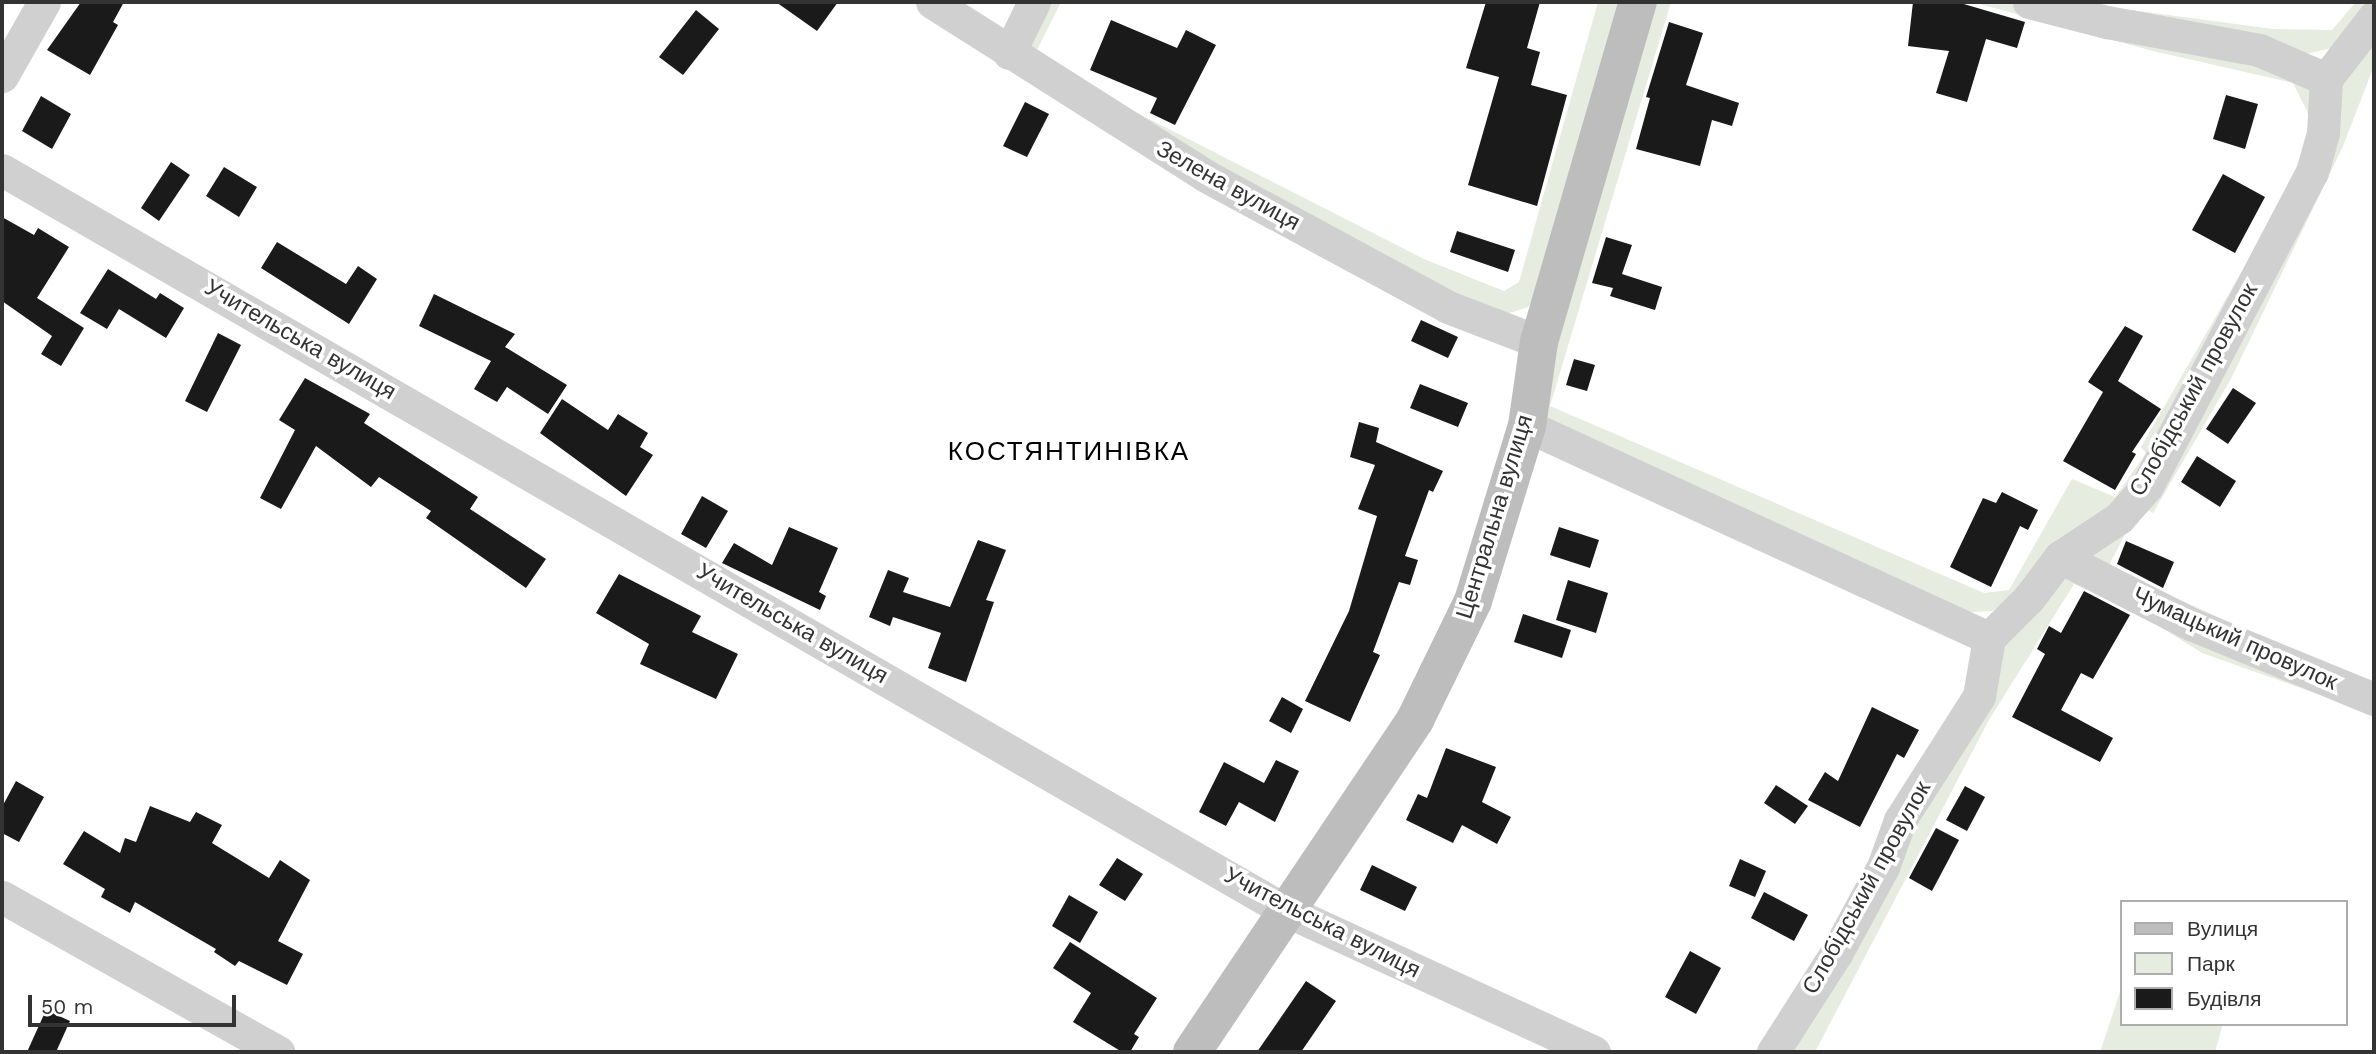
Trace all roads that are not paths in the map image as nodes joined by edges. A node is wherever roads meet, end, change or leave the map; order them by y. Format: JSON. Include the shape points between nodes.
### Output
{"nodes":[{"id":1,"x":44,"y":2,"type":"edge"},
{"id":2,"x":932,"y":2,"type":"edge"},
{"id":3,"x":1034,"y":2,"type":"edge"},
{"id":4,"x":1638,"y":2,"type":"edge"},
{"id":5,"x":2029,"y":2,"type":"edge"},
{"id":6,"x":2374,"y":17,"type":"edge"},
{"id":7,"x":1009,"y":53,"type":"junction"},
{"id":8,"x":2,"y":76,"type":"edge"},
{"id":9,"x":2326,"y":79,"type":"junction"},
{"id":10,"x":2,"y":170,"type":"edge"},
{"id":11,"x":1539,"y":342,"type":"junction"},
{"id":12,"x":1527,"y":426,"type":"junction"},
{"id":13,"x":2060,"y":557,"type":"junction"},
{"id":14,"x":1989,"y":638,"type":"junction"},
{"id":15,"x":2374,"y":699,"type":"edge"},
{"id":16,"x":2,"y":897,"type":"edge"},
{"id":17,"x":1285,"y":910,"type":"junction"},
{"id":18,"x":278,"y":1052,"type":"edge"},
{"id":19,"x":1192,"y":1052,"type":"edge"},
{"id":20,"x":1594,"y":1052,"type":"edge"},
{"id":21,"x":1773,"y":1052,"type":"edge"}],
"edges":[{"from":1,"to":8,"type":"street"},
{"from":2,"to":7,"type":"street","name":"Зелена вулиця"},
{"from":3,"to":7,"type":"street"},
{"from":4,"to":11,"type":"street","name":"Центральна вулиця"},
{"from":5,"to":9,"type":"street","via":[[2063,13],[2259,50]]},
{"from":6,"to":9,"type":"street"},
{"from":7,"to":11,"type":"street","name":"Зелена вулиця","via":[[1206,176],[1448,307]]},
{"from":9,"to":13,"type":"street","name":"Слобідський провулок","via":[[2323,133],[2312,172],[2147,486],[2119,517]]},
{"from":10,"to":17,"type":"street","name":"Учительська вулиця"},
{"from":11,"to":12,"type":"street","name":"Центральна вулиця"},
{"from":12,"to":14,"type":"street"},
{"from":12,"to":17,"type":"street","name":"Центральна вулиця","via":[[1473,601],[1415,720]]},
{"from":13,"to":14,"type":"street","name":"Слобідський провулок"},
{"from":13,"to":15,"type":"street","name":"Чумацький провулок","via":[[2191,624]]},
{"from":14,"to":21,"type":"street","name":"Слобідський провулок","via":[[1979,696],[1900,820],[1883,867],[1837,952]]},
{"from":16,"to":18,"type":"street"},
{"from":17,"to":19,"type":"street","name":"Центральна вулиця"},
{"from":17,"to":20,"type":"street","name":"Учительська вулиця"}]}
